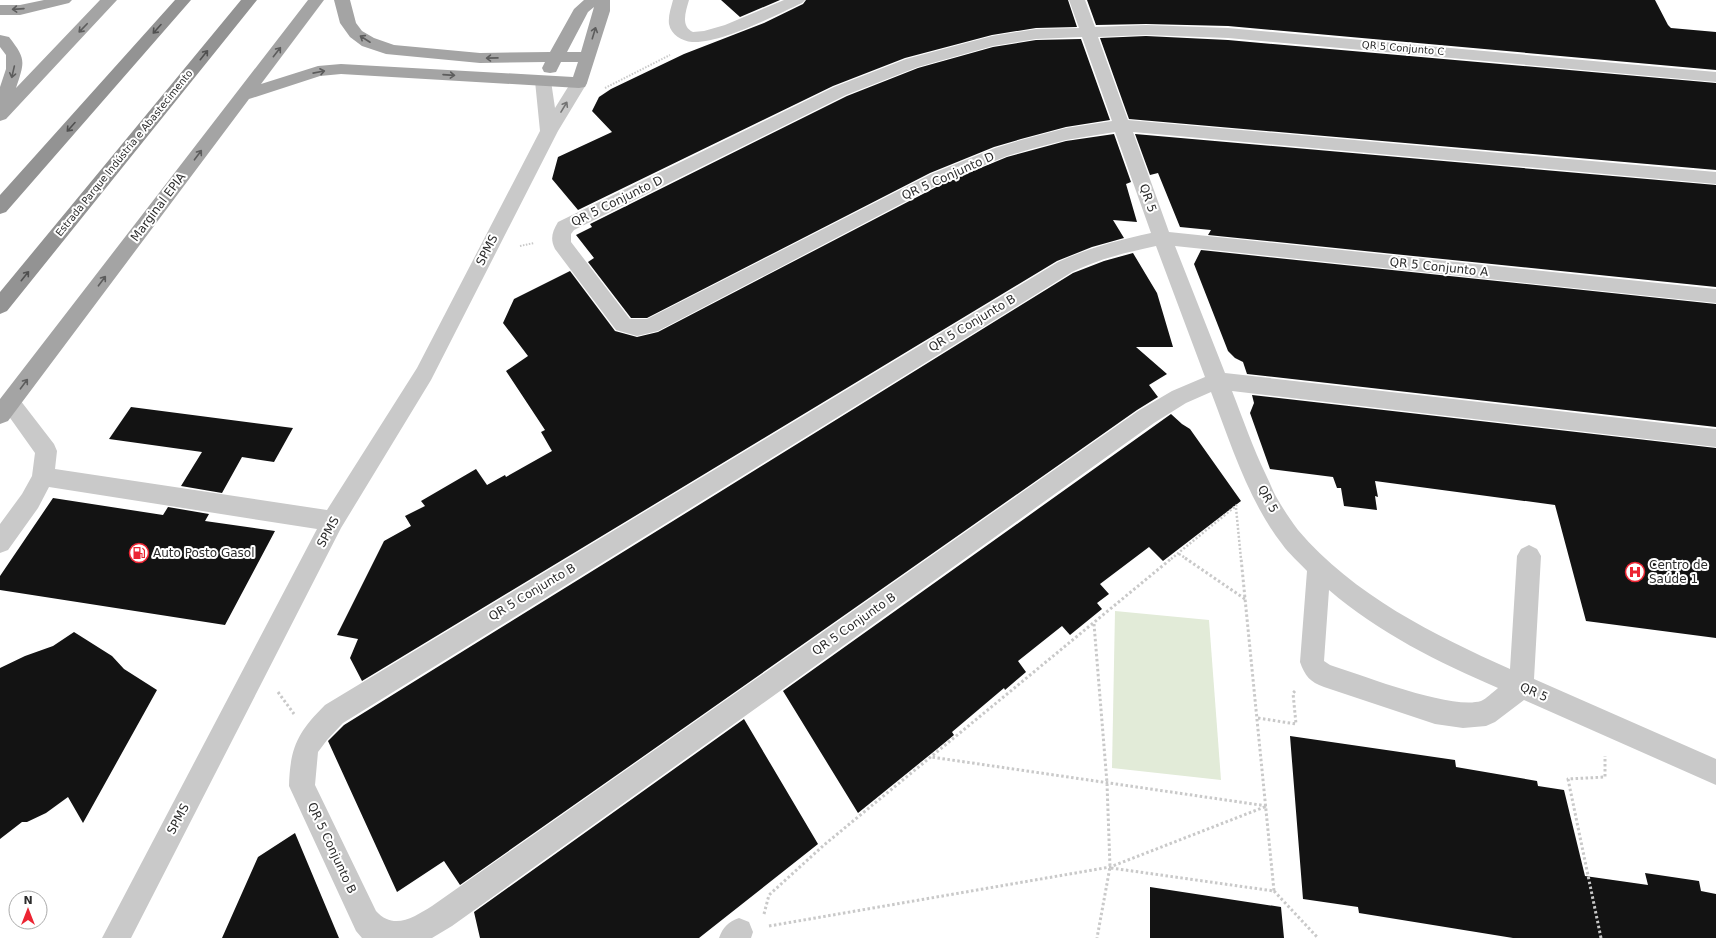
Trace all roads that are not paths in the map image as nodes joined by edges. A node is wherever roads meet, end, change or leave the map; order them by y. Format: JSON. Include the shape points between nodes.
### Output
{"nodes":[{"id":1,"x":64,"y":0,"type":"edge"},
{"id":2,"x":110,"y":0,"type":"edge"},
{"id":3,"x":183,"y":0,"type":"edge"},
{"id":4,"x":249,"y":0,"type":"edge"},
{"id":5,"x":316,"y":0,"type":"edge"},
{"id":6,"x":342,"y":0,"type":"edge"},
{"id":7,"x":593,"y":0,"type":"edge"},
{"id":8,"x":602,"y":0,"type":"edge"},
{"id":9,"x":681,"y":0,"type":"edge"},
{"id":10,"x":797,"y":0,"type":"edge"},
{"id":11,"x":1077,"y":0,"type":"edge"},
{"id":12,"x":0,"y":10,"type":"edge"},
{"id":13,"x":570,"y":29,"type":"junction"},
{"id":14,"x":1090,"y":32,"type":"junction"},
{"id":15,"x":0,"y":40,"type":"edge"},
{"id":16,"x":556,"y":57,"type":"junction"},
{"id":17,"x":587,"y":57,"type":"junction"},
{"id":18,"x":517,"y":58,"type":"junction"},
{"id":19,"x":1716,"y":77,"type":"edge"},
{"id":20,"x":544,"y":81,"type":"junction"},
{"id":21,"x":579,"y":83,"type":"junction"},
{"id":22,"x":242,"y":96,"type":"junction"},
{"id":23,"x":0,"y":114,"type":"edge"},
{"id":24,"x":1122,"y":125,"type":"junction"},
{"id":25,"x":549,"y":131,"type":"junction"},
{"id":26,"x":1716,"y":178,"type":"edge"},
{"id":27,"x":0,"y":207,"type":"edge"},
{"id":28,"x":1162,"y":238,"type":"junction"},
{"id":29,"x":1716,"y":296,"type":"edge"},
{"id":30,"x":0,"y":306,"type":"edge"},
{"id":31,"x":1217,"y":381,"type":"junction"},
{"id":32,"x":5,"y":409,"type":"edge"},
{"id":33,"x":1716,"y":438,"type":"edge"},
{"id":34,"x":43,"y":477,"type":"junction"},
{"id":35,"x":333,"y":521,"type":"junction"},
{"id":36,"x":0,"y":543,"type":"edge"},
{"id":37,"x":1529,"y":556,"type":"dead end"},
{"id":38,"x":1319,"y":567,"type":"junction"},
{"id":39,"x":1521,"y":686,"type":"junction"},
{"id":40,"x":1716,"y":772,"type":"edge"},
{"id":41,"x":116,"y":938,"type":"edge"}],
"edges":[{"from":1,"to":12,"type":"main road","one_way":true,"via":[[20,10]]},
{"from":2,"to":23,"type":"main road","one_way":true},
{"from":3,"to":27,"type":"highway","one_way":true},
{"from":30,"to":4,"type":"highway","name":"Estrada Parque Indústria e Abastecimento","one_way":true},
{"from":22,"to":5,"type":"main road","name":"Marginal EPIA","one_way":true},
{"from":18,"to":6,"type":"main road","one_way":true,"via":[[480,58],[392,50],[368,42],[356,34],[348,23]]},
{"from":7,"to":13,"type":"main road","via":[[582,9]]},
{"from":17,"to":8,"type":"main road","one_way":true,"via":[[602,11]]},
{"from":9,"to":10,"type":"street","via":[[678,27],[684,34],[692,37],[720,31]]},
{"from":11,"to":14,"type":"street","name":"QR 5"},
{"from":13,"to":16,"type":"main road"},
{"from":13,"to":18,"type":"main road","via":[[550,46]]},
{"from":14,"to":19,"type":"street","name":"QR 5 Conjunto C","via":[[1146,30],[1228,33]]},
{"from":14,"to":24,"type":"street","name":"QR 5"},
{"from":14,"to":24,"type":"street","name":"QR 5 Conjunto D","via":[[1036,34],[992,41],[912,63],[840,91],[568,225],[560,237],[562,244],[623,324],[629,328],[651,326],[937,178],[1027,144],[1066,134]]},
{"from":15,"to":23,"type":"main road","one_way":true,"via":[[3,40],[14,54],[14,69]]},
{"from":16,"to":17,"type":"main road"},
{"from":16,"to":18,"type":"main road"},
{"from":16,"to":20,"type":"main road"},
{"from":17,"to":21,"type":"main road"},
{"from":20,"to":21,"type":"main road"},
{"from":22,"to":20,"type":"main road","one_way":true,"via":[[318,71],[341,69]]},
{"from":20,"to":25,"type":"street"},
{"from":25,"to":21,"type":"street","name":"SPMS","one_way":true},
{"from":32,"to":22,"type":"main road","name":"Marginal EPIA","one_way":true},
{"from":24,"to":26,"type":"street"},
{"from":24,"to":28,"type":"street","name":"QR 5"},
{"from":25,"to":35,"type":"street","name":"SPMS","via":[[424,374]]},
{"from":28,"to":29,"type":"street","name":"QR 5 Conjunto A"},
{"from":28,"to":31,"type":"street","name":"QR 5"},
{"from":28,"to":31,"type":"street","name":"QR 5 Conjunto B","via":[[1113,248],[1065,267],[334,714],[316,731],[304,749],[302,786],[366,921],[375,931],[392,935],[414,933],[442,916],[1146,416],[1179,397]]},
{"from":31,"to":33,"type":"street"},
{"from":31,"to":38,"type":"street","name":"QR 5","via":[[1269,505],[1290,536]]},
{"from":32,"to":34,"type":"street","via":[[46,451]]},
{"from":34,"to":35,"type":"street"},
{"from":34,"to":36,"type":"street","via":[[30,501]]},
{"from":35,"to":41,"type":"street","name":"SPMS"},
{"from":37,"to":39,"type":"street"},
{"from":38,"to":39,"type":"street","name":"QR 5","via":[[1356,598],[1404,630]]},
{"from":38,"to":39,"type":"street","via":[[1312,662],[1313,667],[1324,676],[1435,711],[1463,715],[1486,713]]},
{"from":39,"to":40,"type":"street","name":"QR 5"}]}
